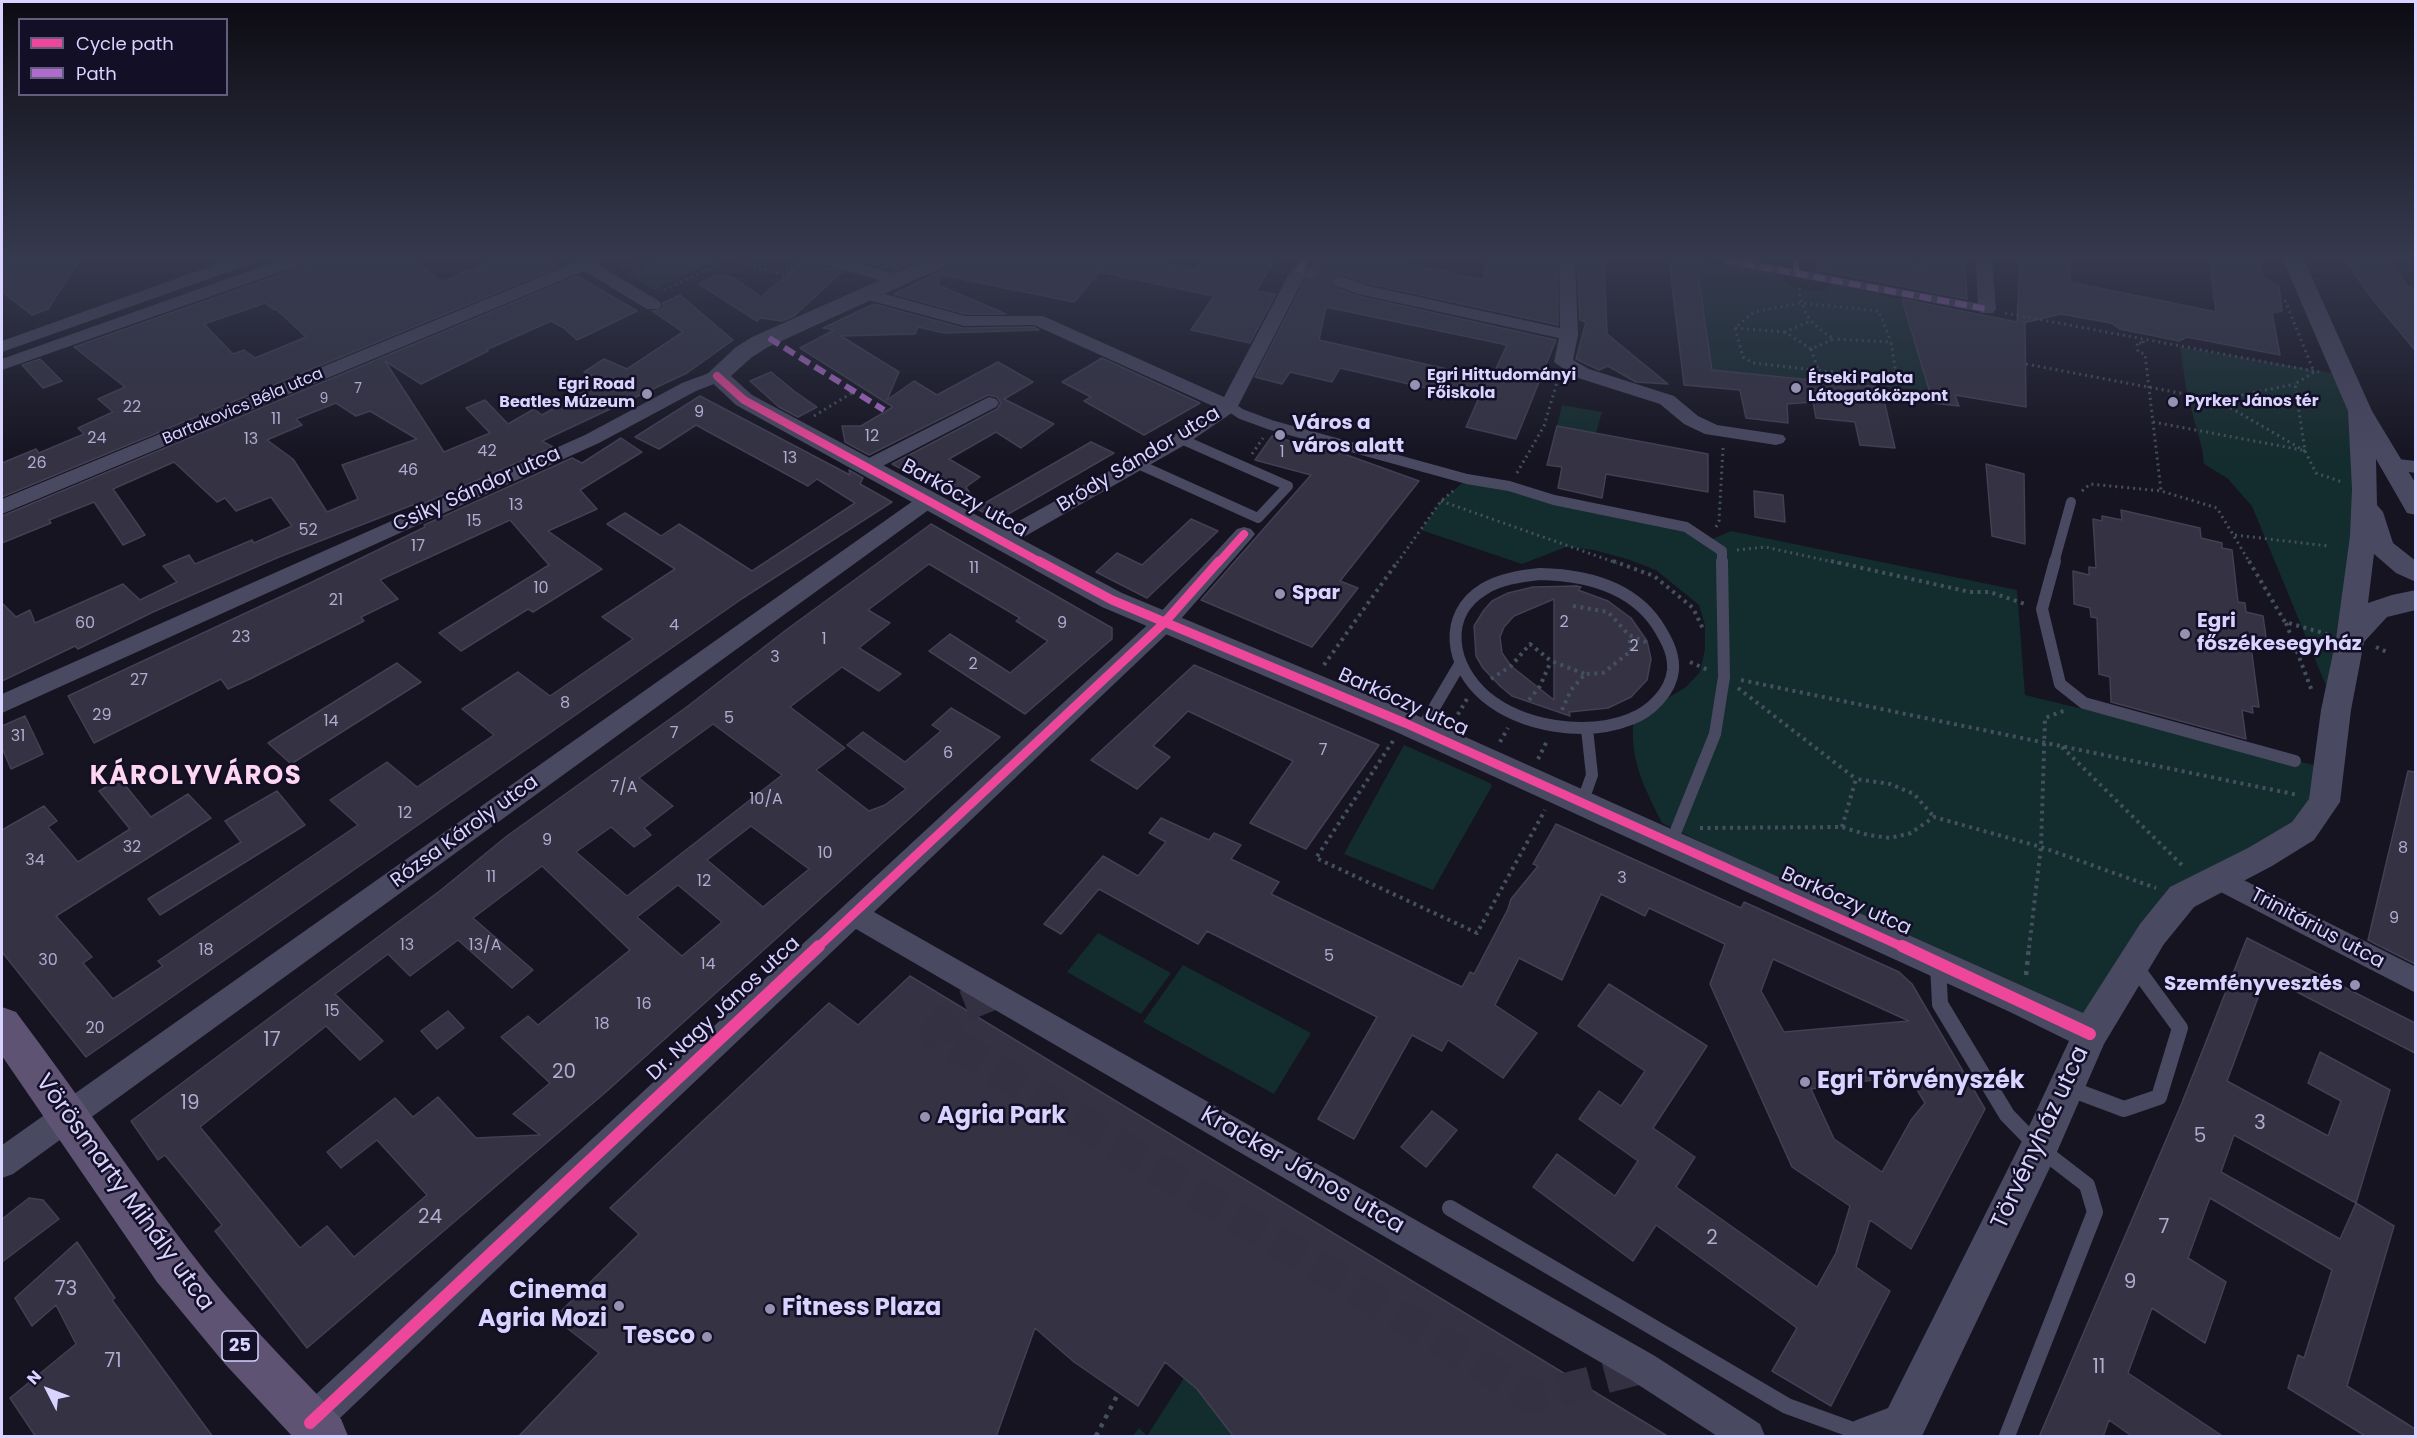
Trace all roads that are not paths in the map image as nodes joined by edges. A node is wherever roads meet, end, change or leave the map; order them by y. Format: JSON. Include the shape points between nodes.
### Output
{"nodes":[{"id":1,"x":55,"y":327,"type":"edge"},
{"id":2,"x":108,"y":327,"type":"edge"},
{"id":3,"x":436,"y":327,"type":"edge"},
{"id":4,"x":793,"y":327,"type":"edge"},
{"id":5,"x":1052,"y":327,"type":"edge"},
{"id":6,"x":1272,"y":327,"type":"edge"},
{"id":7,"x":1533,"y":327,"type":"edge"},
{"id":8,"x":1569,"y":327,"type":"edge"},
{"id":9,"x":2317,"y":327,"type":"edge"},
{"id":10,"x":1569,"y":335,"type":"junction"},
{"id":11,"x":2,"y":346,"type":"edge"},
{"id":12,"x":2,"y":365,"type":"edge"},
{"id":13,"x":717,"y":376,"type":"junction"},
{"id":14,"x":989,"y":403,"type":"dead end"},
{"id":15,"x":1229,"y":406,"type":"junction"},
{"id":16,"x":2360,"y":411,"type":"junction"},
{"id":17,"x":1181,"y":439,"type":"junction"},
{"id":18,"x":1776,"y":439,"type":"dead end"},
{"id":19,"x":1138,"y":464,"type":"junction"},
{"id":20,"x":2389,"y":464,"type":"junction"},
{"id":21,"x":868,"y":466,"type":"junction"},
{"id":22,"x":2415,"y":467,"type":"edge"},
{"id":23,"x":2365,"y":489,"type":"junction"},
{"id":24,"x":927,"y":501,"type":"junction"},
{"id":25,"x":2071,"y":502,"type":"road end"},
{"id":26,"x":2,"y":507,"type":"edge"},
{"id":27,"x":2415,"y":507,"type":"edge"},
{"id":28,"x":1244,"y":534,"type":"dead end"},
{"id":29,"x":1000,"y":541,"type":"junction"},
{"id":30,"x":2382,"y":550,"type":"junction"},
{"id":31,"x":2415,"y":550,"type":"edge"},
{"id":32,"x":2358,"y":565,"type":"junction"},
{"id":33,"x":2415,"y":573,"type":"edge"},
{"id":34,"x":2415,"y":600,"type":"edge"},
{"id":35,"x":1164,"y":623,"type":"junction"},
{"id":36,"x":2359,"y":641,"type":"junction"},
{"id":37,"x":1460,"y":664,"type":"junction"},
{"id":38,"x":2,"y":705,"type":"edge"},
{"id":39,"x":1587,"y":729,"type":"junction"},
{"id":40,"x":1423,"y":731,"type":"junction"},
{"id":41,"x":2295,"y":761,"type":"dead end"},
{"id":42,"x":1556,"y":791,"type":"junction"},
{"id":43,"x":1673,"y":836,"type":"junction"},
{"id":44,"x":2201,"y":887,"type":"junction"},
{"id":45,"x":852,"y":913,"type":"junction"},
{"id":46,"x":1938,"y":963,"type":"junction"},
{"id":47,"x":2133,"y":964,"type":"junction"},
{"id":48,"x":2415,"y":981,"type":"edge"},
{"id":49,"x":2,"y":1025,"type":"edge"},
{"id":50,"x":2090,"y":1034,"type":"junction"},
{"id":51,"x":2067,"y":1088,"type":"junction"},
{"id":52,"x":69,"y":1116,"type":"junction"},
{"id":53,"x":2039,"y":1148,"type":"junction"},
{"id":54,"x":2,"y":1163,"type":"edge"},
{"id":55,"x":1450,"y":1208,"type":"dead end"},
{"id":56,"x":317,"y":1430,"type":"edge"},
{"id":57,"x":1885,"y":1434,"type":"edge"},
{"id":58,"x":1748,"y":1437,"type":"edge"},
{"id":59,"x":2007,"y":1437,"type":"edge"}],
"edges":[{"from":1,"to":11,"type":"street"},
{"from":2,"to":12,"type":"street"},
{"from":3,"to":26,"type":"street","name":"Bartakovics Béla utca"},
{"from":4,"to":13,"type":"street","name":"Csiky Sándor utca","via":[[744,352]]},
{"from":5,"to":15,"type":"street"},
{"from":6,"to":15,"type":"street","name":"Bródy Sándor utca"},
{"from":7,"to":10,"type":"street"},
{"from":8,"to":10,"type":"street"},
{"from":9,"to":16,"type":"street","via":[[2333,374]]},
{"from":10,"to":18,"type":"street","via":[[1563,362],[1582,373],[1667,400],[1702,426]]},
{"from":13,"to":21,"type":"street","name":"Barkóczy utca","via":[[744,400]]},
{"from":13,"to":38,"type":"street","name":"Csiky Sándor utca","via":[[688,387],[592,439]]},
{"from":14,"to":21,"type":"street"},
{"from":15,"to":17,"type":"street","name":"Bródy Sándor utca"},
{"from":15,"to":43,"type":"lane","via":[[1271,425],[1467,478],[1686,527],[1722,551],[1724,677],[1715,734]]},
{"from":16,"to":20,"type":"street"},
{"from":16,"to":23,"type":"street"},
{"from":17,"to":19,"type":"street","name":"Bródy Sándor utca"},
{"from":17,"to":19,"type":"lane","via":[[1288,486],[1257,518]]},
{"from":19,"to":29,"type":"street","name":"Bródy Sándor utca"},
{"from":20,"to":22,"type":"street"},
{"from":20,"to":27,"type":"street"},
{"from":21,"to":24,"type":"street","name":"Barkóczy utca"},
{"from":23,"to":30,"type":"street"},
{"from":23,"to":32,"type":"street"},
{"from":24,"to":29,"type":"street","name":"Barkóczy utca"},
{"from":24,"to":52,"type":"street","name":"Rózsa Károly utca"},
{"from":25,"to":41,"type":"lane","via":[[2042,609],[2060,684],[2084,703]]},
{"from":28,"to":35,"type":"street","name":"Dr. Nagy János utca"},
{"from":29,"to":35,"type":"street","name":"Barkóczy utca"},
{"from":30,"to":31,"type":"street"},
{"from":30,"to":32,"type":"street"},
{"from":30,"to":33,"type":"street"},
{"from":32,"to":36,"type":"street"},
{"from":34,"to":36,"type":"street","via":[[2375,609]]},
{"from":35,"to":40,"type":"street","name":"Barkóczy utca"},
{"from":35,"to":45,"type":"street","name":"Dr. Nagy János utca"},
{"from":36,"to":44,"type":"street","via":[[2336,710],[2324,802],[2304,831]]},
{"from":37,"to":39,"type":"lane","via":[[1478,689],[1516,715],[1554,727]]},
{"from":37,"to":39,"type":"lane","via":[[1454,639],[1459,614],[1481,590],[1508,578],[1569,574],[1624,594],[1641,605],[1661,627],[1672,654],[1672,674],[1659,701],[1639,716]]},
{"from":37,"to":40,"type":"lane"},
{"from":39,"to":42,"type":"lane","via":[[1594,774]]},
{"from":40,"to":42,"type":"street","name":"Barkóczy utca"},
{"from":42,"to":43,"type":"street","name":"Barkóczy utca"},
{"from":43,"to":46,"type":"street","name":"Barkóczy utca"},
{"from":44,"to":47,"type":"street","name":"Törvényház utca","via":[[2152,934]]},
{"from":44,"to":48,"type":"street","name":"Trinitárius utca"},
{"from":45,"to":56,"type":"street","name":"Dr. Nagy János utca"},
{"from":45,"to":58,"type":"street","name":"Kracker János utca","via":[[1644,1368]]},
{"from":46,"to":50,"type":"street","name":"Barkóczy utca"},
{"from":46,"to":53,"type":"lane","via":[[1940,1004],[2007,1115]]},
{"from":47,"to":50,"type":"street","name":"Törvényház utca"},
{"from":47,"to":51,"type":"lane","via":[[2180,1028],[2159,1097],[2124,1109]]},
{"from":49,"to":52,"type":"main road","name":"Vörösmarty Mihály utca","number":"25"},
{"from":50,"to":51,"type":"street","name":"Törvényház utca"},
{"from":51,"to":53,"type":"street","name":"Törvényház utca"},
{"from":52,"to":54,"type":"street","name":"Rózsa Károly utca"},
{"from":52,"to":56,"type":"main road","name":"Vörösmarty Mihály utca","number":"25","via":[[173,1266],[241,1348]]},
{"from":53,"to":57,"type":"street","name":"Törvényház utca"},
{"from":53,"to":59,"type":"lane","via":[[2087,1185],[2095,1212]]},
{"from":55,"to":57,"type":"lane","via":[[1787,1406]]}]}
